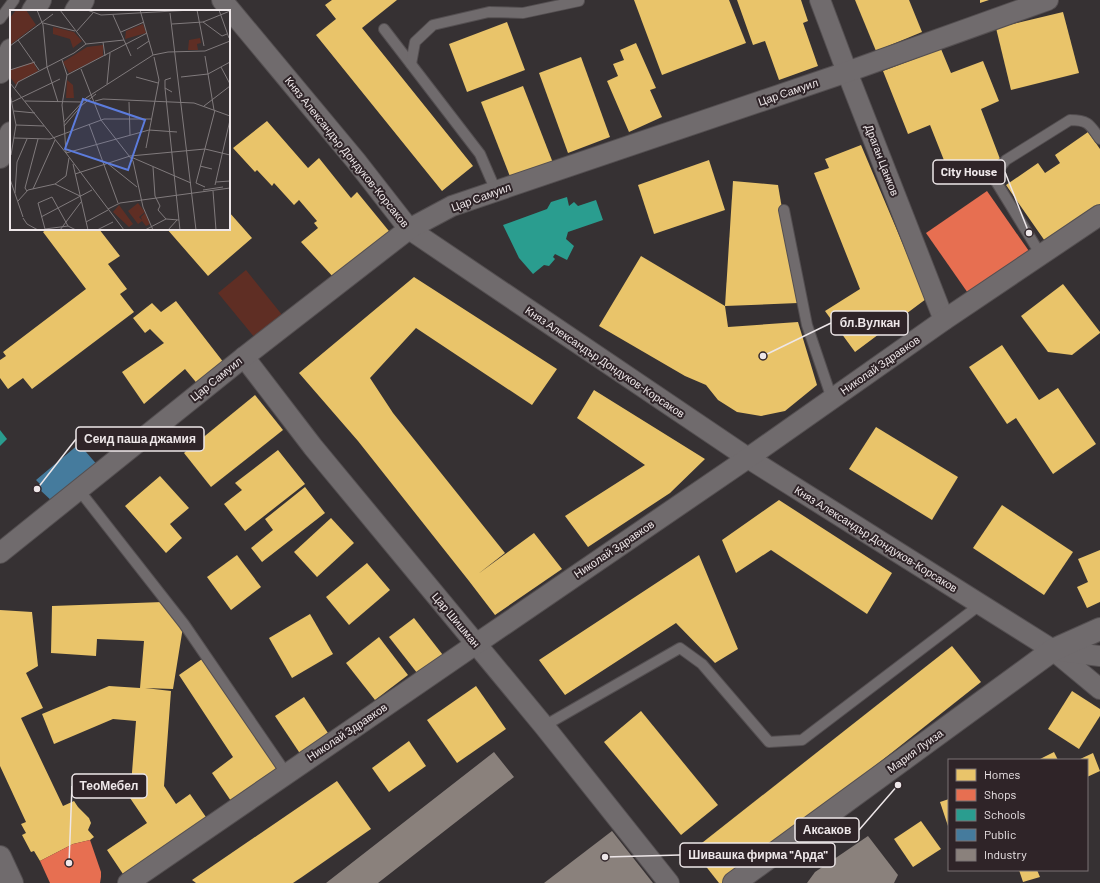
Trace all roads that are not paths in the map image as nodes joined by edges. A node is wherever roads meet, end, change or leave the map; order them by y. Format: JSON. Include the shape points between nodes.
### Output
{"nodes":[{"id":1,"x":14,"y":0,"type":"edge"},
{"id":2,"x":40,"y":0,"type":"edge"},
{"id":3,"x":83,"y":0,"type":"edge"},
{"id":4,"x":222,"y":0,"type":"edge"},
{"id":5,"x":578,"y":0,"type":"edge"},
{"id":6,"x":820,"y":0,"type":"edge"},
{"id":7,"x":1048,"y":0,"type":"edge"},
{"id":8,"x":34,"y":10,"type":"edge"},
{"id":9,"x":77,"y":10,"type":"edge"},
{"id":10,"x":0,"y":19,"type":"edge"},
{"id":11,"x":384,"y":28,"type":"dead end"},
{"id":12,"x":411,"y":64,"type":"junction"},
{"id":13,"x":847,"y":72,"type":"junction"},
{"id":14,"x":10,"y":135,"type":"edge"},
{"id":15,"x":1100,"y":139,"type":"edge"},
{"id":16,"x":0,"y":157,"type":"edge"},
{"id":17,"x":496,"y":191,"type":"junction"},
{"id":18,"x":784,"y":210,"type":"dead end"},
{"id":19,"x":1100,"y":215,"type":"edge"},
{"id":20,"x":409,"y":229,"type":"junction"},
{"id":21,"x":1041,"y":255,"type":"junction"},
{"id":22,"x":944,"y":320,"type":"junction"},
{"id":23,"x":244,"y":357,"type":"junction"},
{"id":24,"x":832,"y":398,"type":"junction"},
{"id":25,"x":748,"y":458,"type":"junction"},
{"id":26,"x":78,"y":490,"type":"junction"},
{"id":27,"x":0,"y":552,"type":"edge"},
{"id":28,"x":981,"y":604,"type":"junction"},
{"id":29,"x":1100,"y":629,"type":"edge"},
{"id":30,"x":476,"y":644,"type":"junction"},
{"id":31,"x":1053,"y":650,"type":"junction"},
{"id":32,"x":1100,"y":656,"type":"edge"},
{"id":33,"x":1100,"y":689,"type":"edge"},
{"id":34,"x":544,"y":726,"type":"junction"},
{"id":35,"x":286,"y":774,"type":"junction"},
{"id":36,"x":0,"y":857,"type":"edge"},
{"id":37,"x":12,"y":883,"type":"edge"},
{"id":38,"x":128,"y":883,"type":"edge"},
{"id":39,"x":669,"y":883,"type":"edge"},
{"id":40,"x":734,"y":883,"type":"edge"}],
"edges":[{"from":1,"to":10,"type":"lane"},
{"from":2,"to":8,"type":"street"},
{"from":3,"to":9,"type":"street"},
{"from":4,"to":20,"type":"street","name":"Княз Александър Дондуков-Корсаков"},
{"from":5,"to":12,"type":"lane","via":[[523,13],[489,12],[433,25],[414,42]]},
{"from":6,"to":13,"type":"street","name":"Драган Цанков"},
{"from":7,"to":13,"type":"street","name":"Цар Самуил"},
{"from":11,"to":12,"type":"lane"},
{"from":12,"to":17,"type":"lane","via":[[480,154]]},
{"from":13,"to":17,"type":"street","name":"Цар Самуил"},
{"from":13,"to":22,"type":"street","name":"Драган Цанков"},
{"from":14,"to":16,"type":"street"},
{"from":15,"to":21,"type":"lane","via":[[1086,122],[1070,120],[1006,160],[998,170],[995,180]]},
{"from":17,"to":20,"type":"street","name":"Цар Самуил","via":[[452,206]]},
{"from":18,"to":24,"type":"lane","via":[[807,325]]},
{"from":19,"to":21,"type":"street","name":"Николай Здравков"},
{"from":20,"to":23,"type":"street","name":"Цар Самуил"},
{"from":20,"to":25,"type":"street","name":"Княз Александър Дондуков-Корсаков"},
{"from":21,"to":22,"type":"street","name":"Николай Здравков"},
{"from":22,"to":24,"type":"street","name":"Николай Здравков"},
{"from":23,"to":26,"type":"street","name":"Цар Самуил"},
{"from":23,"to":30,"type":"street","name":"Цар Шишман","via":[[313,448]]},
{"from":24,"to":25,"type":"street","name":"Николай Здравков"},
{"from":25,"to":28,"type":"street","name":"Княз Александър Дондуков-Корсаков"},
{"from":25,"to":30,"type":"street","name":"Николай Здравков"},
{"from":26,"to":27,"type":"street","name":"Цар Самуил"},
{"from":26,"to":35,"type":"lane","via":[[184,624]]},
{"from":28,"to":31,"type":"street","name":"Княз Александър Дондуков-Корсаков"},
{"from":28,"to":34,"type":"lane","via":[[802,740],[769,742],[702,664],[680,648]]},
{"from":29,"to":31,"type":"street","name":"Мария Луиза"},
{"from":30,"to":34,"type":"street","name":"Цар Шишман"},
{"from":30,"to":35,"type":"street","name":"Николай Здравков"},
{"from":31,"to":32,"type":"street"},
{"from":31,"to":33,"type":"street","name":"Княз Александър Дондуков-Корсаков"},
{"from":31,"to":40,"type":"street","name":"Мария Луиза"},
{"from":34,"to":39,"type":"street","name":"Цар Шишман"},
{"from":35,"to":38,"type":"street","name":"Николай Здравков"},
{"from":36,"to":37,"type":"street"}]}
